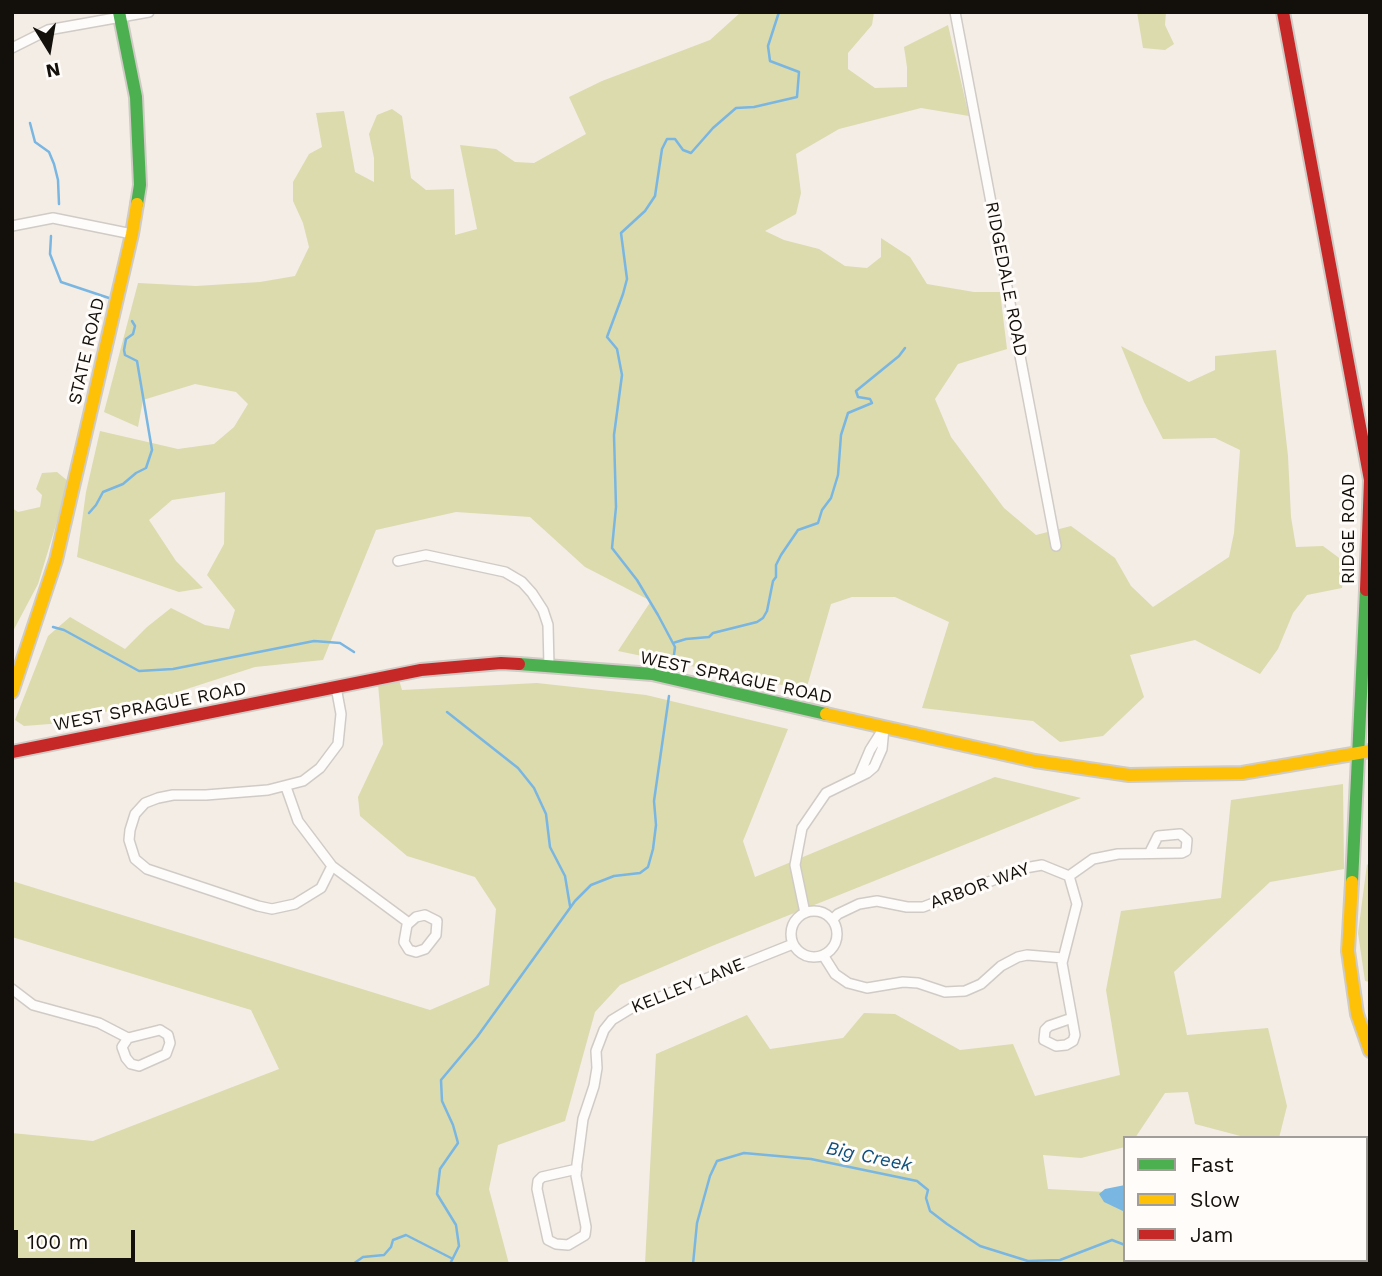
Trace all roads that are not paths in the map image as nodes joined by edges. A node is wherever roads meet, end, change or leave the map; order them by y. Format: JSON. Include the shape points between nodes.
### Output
{"nodes":[{"id":1,"x":149,"y":12,"type":"edge"},
{"id":2,"x":955,"y":12,"type":"edge"},
{"id":3,"x":1283,"y":12,"type":"edge"},
{"id":4,"x":120,"y":15,"type":"edge"},
{"id":5,"x":12,"y":48,"type":"edge"},
{"id":6,"x":12,"y":226,"type":"edge"},
{"id":7,"x":132,"y":234,"type":"junction"},
{"id":8,"x":1056,"y":546,"type":"dead end"},
{"id":9,"x":1369,"y":558,"type":"edge"},
{"id":10,"x":398,"y":561,"type":"dead end"},
{"id":11,"x":549,"y":666,"type":"junction"},
{"id":12,"x":336,"y":687,"type":"junction"},
{"id":13,"x":12,"y":692,"type":"edge"},
{"id":14,"x":884,"y":728,"type":"junction"},
{"id":15,"x":12,"y":752,"type":"edge"},
{"id":16,"x":1363,"y":753,"type":"edge"},
{"id":17,"x":286,"y":787,"type":"junction"},
{"id":18,"x":1150,"y":852,"type":"dead end"},
{"id":19,"x":332,"y":866,"type":"junction"},
{"id":20,"x":1069,"y":876,"type":"junction"},
{"id":21,"x":805,"y":913,"type":"junction"},
{"id":22,"x":832,"y":920,"type":"junction"},
{"id":23,"x":409,"y":923,"type":"junction"},
{"id":24,"x":793,"y":944,"type":"junction"},
{"id":25,"x":822,"y":955,"type":"junction"},
{"id":26,"x":1063,"y":958,"type":"junction"},
{"id":27,"x":12,"y":989,"type":"edge"},
{"id":28,"x":1072,"y":1018,"type":"dead end"},
{"id":29,"x":128,"y":1038,"type":"junction"},
{"id":30,"x":1370,"y":1051,"type":"edge"},
{"id":31,"x":577,"y":1169,"type":"junction"}],
"edges":[{"from":1,"to":4,"type":"street"},
{"from":2,"to":8,"type":"street","name":"RIDGEDALE ROAD"},
{"from":3,"to":9,"type":"main road","name":"RIDGE ROAD","via":[[1370,480]]},
{"from":4,"to":5,"type":"street","via":[[48,30]]},
{"from":4,"to":7,"type":"main road","name":"STATE ROAD","via":[[139,133],[140,185]]},
{"from":6,"to":7,"type":"street","via":[[52,218]]},
{"from":7,"to":13,"type":"main road","name":"STATE ROAD","via":[[56,561]]},
{"from":9,"to":16,"type":"main road","name":"RIDGE ROAD"},
{"from":10,"to":11,"type":"street","via":[[426,555],[505,572],[522,582],[548,625]]},
{"from":11,"to":12,"type":"main road","name":"WEST SPRAGUE ROAD","via":[[501,663],[421,670]]},
{"from":11,"to":14,"type":"main road","name":"WEST SPRAGUE ROAD","via":[[652,674]]},
{"from":12,"to":15,"type":"main road","name":"WEST SPRAGUE ROAD"},
{"from":12,"to":17,"type":"street","via":[[341,714],[338,744],[320,768]]},
{"from":14,"to":16,"type":"main road","name":"WEST SPRAGUE ROAD","via":[[1035,761],[1129,775],[1242,773]]},
{"from":14,"to":21,"type":"street","via":[[874,767],[826,793],[802,828],[795,864]]},
{"from":16,"to":30,"type":"main road","name":"RIDGE ROAD","via":[[1348,951],[1357,1014]]},
{"from":17,"to":19,"type":"street","via":[[298,821]]},
{"from":17,"to":19,"type":"street","via":[[173,795],[145,803],[135,814],[129,840],[135,859],[147,869],[272,909],[295,904],[321,888]]},
{"from":18,"to":20,"type":"street","via":[[1093,859]]},
{"from":19,"to":23,"type":"street"},
{"from":20,"to":22,"type":"street","name":"ARBOR WAY","via":[[1042,865],[1025,868],[923,907],[877,901],[859,904]]},
{"from":20,"to":26,"type":"street","via":[[1077,904]]},
{"from":21,"to":22,"type":"street","via":[[820,912]]},
{"from":21,"to":24,"type":"street","via":[[791,929]]},
{"from":22,"to":25,"type":"street","via":[[836,940]]},
{"from":23,"to":23,"type":"street","via":[[404,942],[409,950],[425,949],[436,935],[437,921],[425,915]]},
{"from":24,"to":25,"type":"street","via":[[809,956]]},
{"from":24,"to":31,"type":"street","name":"KELLEY LANE","via":[[629,1009],[612,1020],[596,1051],[597,1068],[583,1119]]},
{"from":25,"to":26,"type":"street","via":[[848,983],[867,988],[918,983],[945,992],[981,984],[1017,957]]},
{"from":26,"to":28,"type":"street"},
{"from":27,"to":29,"type":"street","via":[[33,1004],[99,1023]]},
{"from":29,"to":29,"type":"street","via":[[160,1030],[170,1043],[166,1054],[139,1066],[126,1058],[122,1047]]},
{"from":31,"to":31,"type":"street","name":"KELLEY LANE","via":[[537,1181],[548,1240],[556,1244],[568,1245],[584,1235]]}]}
